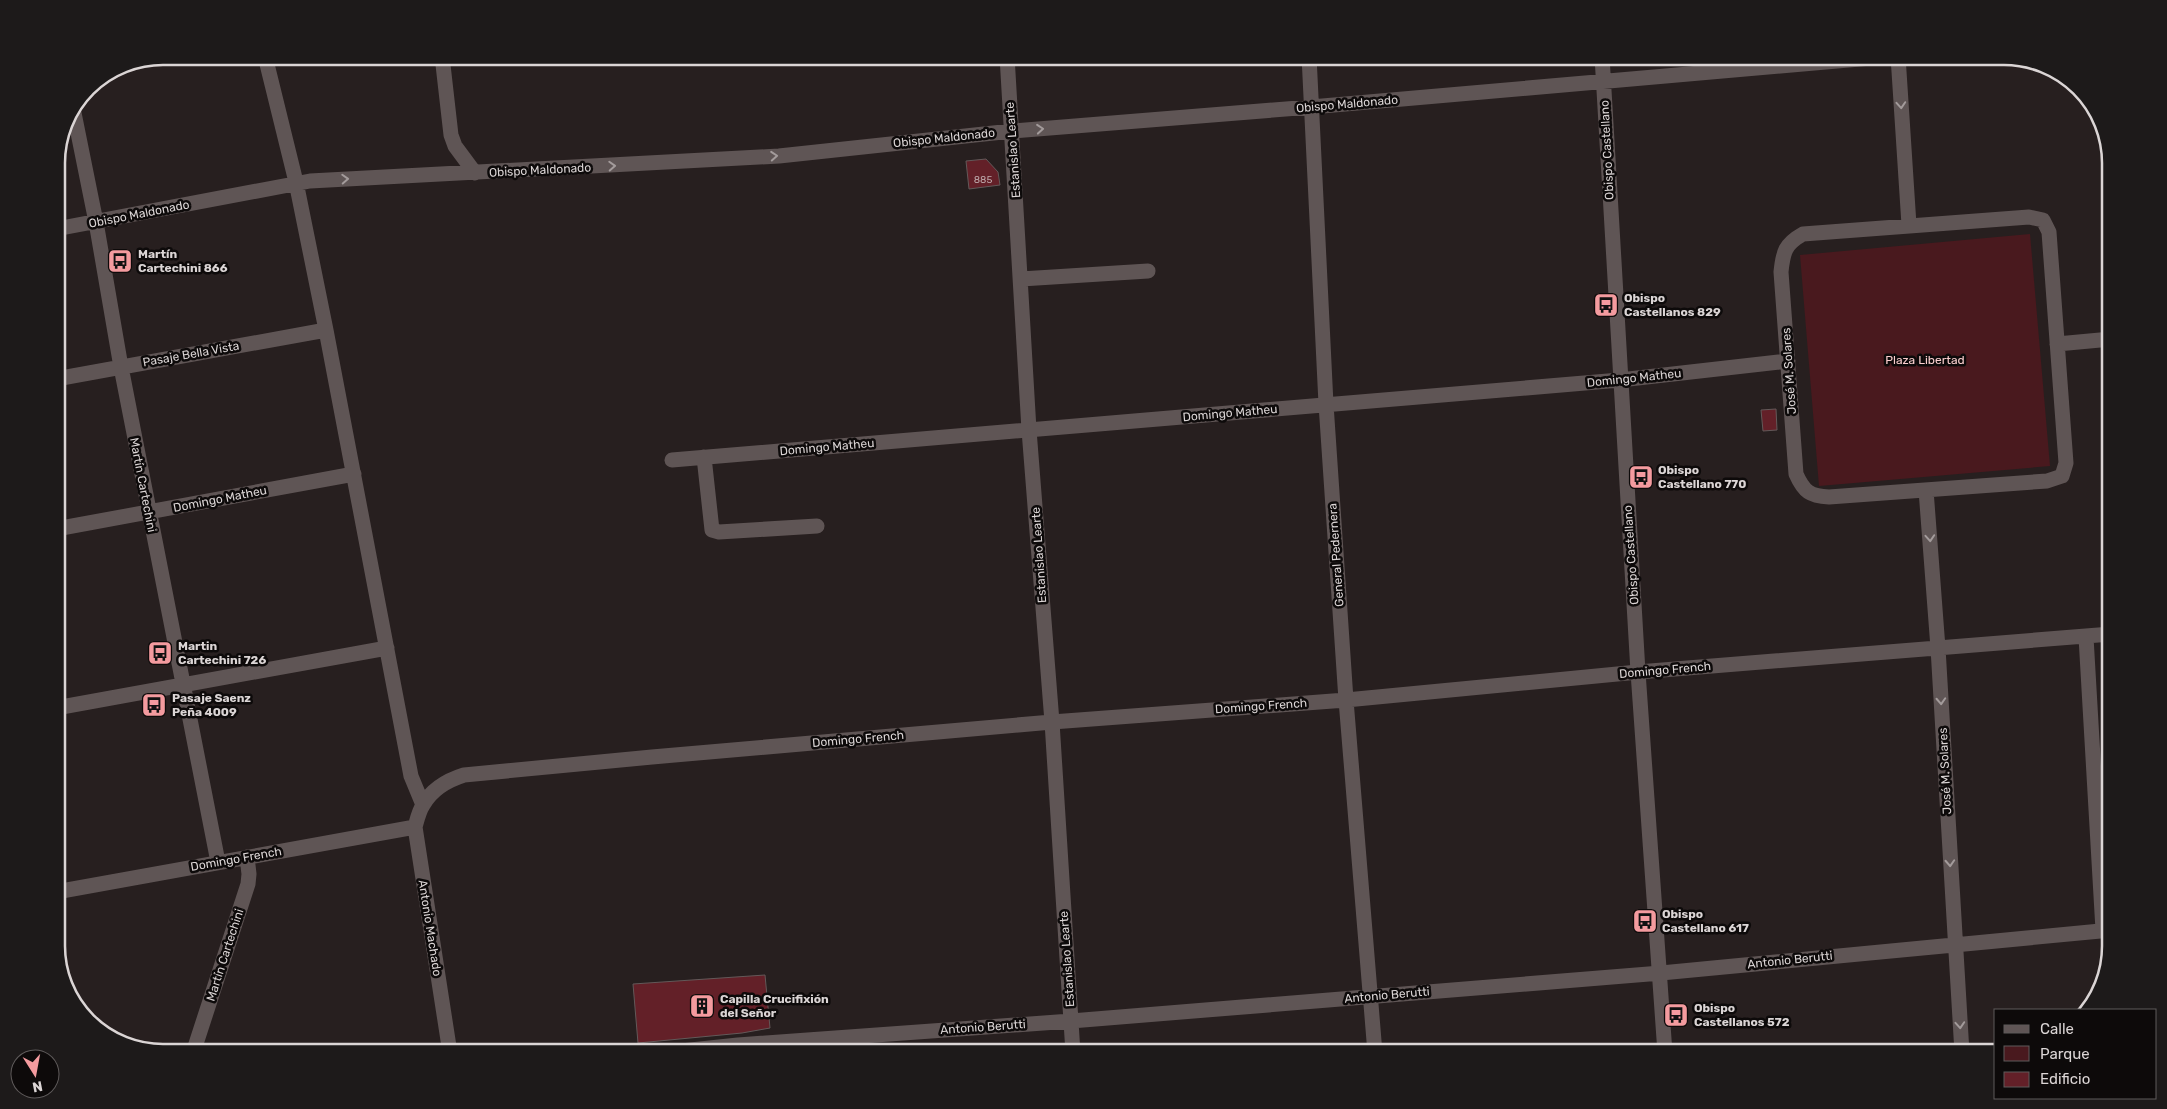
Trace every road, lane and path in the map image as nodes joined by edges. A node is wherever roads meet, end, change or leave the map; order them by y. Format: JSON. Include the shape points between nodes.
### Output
{"nodes":[{"id":1,"x":267,"y":65,"type":"edge"},
{"id":2,"x":443,"y":65,"type":"edge"},
{"id":3,"x":1008,"y":65,"type":"edge"},
{"id":4,"x":1309,"y":65,"type":"edge"},
{"id":5,"x":1602,"y":65,"type":"edge"},
{"id":6,"x":1785,"y":65,"type":"edge"},
{"id":7,"x":1899,"y":65,"type":"edge"},
{"id":8,"x":1603,"y":80,"type":"junction"},
{"id":9,"x":1311,"y":107,"type":"junction"},
{"id":10,"x":75,"y":119,"type":"edge"},
{"id":11,"x":1012,"y":131,"type":"junction"},
{"id":12,"x":475,"y":173,"type":"junction"},
{"id":13,"x":296,"y":182,"type":"junction"},
{"id":14,"x":96,"y":222,"type":"junction"},
{"id":15,"x":1909,"y":226,"type":"junction"},
{"id":16,"x":65,"y":227,"type":"edge"},
{"id":17,"x":1148,"y":271,"type":"dead end"},
{"id":18,"x":1021,"y":278,"type":"junction"},
{"id":19,"x":326,"y":330,"type":"junction"},
{"id":20,"x":2102,"y":340,"type":"edge"},
{"id":21,"x":2058,"y":344,"type":"junction"},
{"id":22,"x":1788,"y":361,"type":"junction"},
{"id":23,"x":120,"y":367,"type":"junction"},
{"id":24,"x":65,"y":377,"type":"edge"},
{"id":25,"x":1620,"y":380,"type":"junction"},
{"id":26,"x":1326,"y":404,"type":"junction"},
{"id":27,"x":1029,"y":430,"type":"junction"},
{"id":28,"x":704,"y":457,"type":"junction"},
{"id":29,"x":672,"y":460,"type":"dead end"},
{"id":30,"x":354,"y":474,"type":"junction"},
{"id":31,"x":1926,"y":490,"type":"junction"},
{"id":32,"x":149,"y":513,"type":"junction"},
{"id":33,"x":818,"y":526,"type":"dead end"},
{"id":34,"x":65,"y":527,"type":"edge"},
{"id":35,"x":2102,"y":635,"type":"edge"},
{"id":36,"x":2086,"y":636,"type":"junction"},
{"id":37,"x":387,"y":648,"type":"junction"},
{"id":38,"x":1938,"y":648,"type":"junction"},
{"id":39,"x":1638,"y":672,"type":"junction"},
{"id":40,"x":182,"y":684,"type":"junction"},
{"id":41,"x":1346,"y":700,"type":"junction"},
{"id":42,"x":65,"y":706,"type":"edge"},
{"id":43,"x":1052,"y":722,"type":"junction"},
{"id":44,"x":423,"y":804,"type":"junction"},
{"id":45,"x":415,"y":827,"type":"junction"},
{"id":46,"x":247,"y":857,"type":"junction"},
{"id":47,"x":2102,"y":860,"type":"edge"},
{"id":48,"x":218,"y":862,"type":"junction"},
{"id":49,"x":65,"y":890,"type":"edge"},
{"id":50,"x":2102,"y":930,"type":"edge"},
{"id":51,"x":1954,"y":944,"type":"junction"},
{"id":52,"x":1661,"y":973,"type":"junction"},
{"id":53,"x":1372,"y":997,"type":"junction"},
{"id":54,"x":1071,"y":1021,"type":"junction"},
{"id":55,"x":196,"y":1044,"type":"edge"},
{"id":56,"x":449,"y":1044,"type":"edge"},
{"id":57,"x":797,"y":1044,"type":"edge"},
{"id":58,"x":1072,"y":1044,"type":"edge"},
{"id":59,"x":1375,"y":1044,"type":"edge"},
{"id":60,"x":1665,"y":1044,"type":"edge"},
{"id":61,"x":1961,"y":1044,"type":"edge"}],
"edges":[{"from":1,"to":13,"type":"street"},
{"from":2,"to":12,"type":"street","via":[[451,135]]},
{"from":3,"to":11,"type":"street","name":"Estanislao Learte"},
{"from":4,"to":9,"type":"street","name":"General Pedernera"},
{"from":5,"to":8,"type":"street","name":"Obispo Castellano"},
{"from":6,"to":8,"type":"street","name":"Obispo Maldonado"},
{"from":7,"to":15,"type":"street","one_way":true},
{"from":8,"to":9,"type":"street","name":"Obispo Maldonado"},
{"from":8,"to":25,"type":"street","name":"Obispo Castellano"},
{"from":11,"to":9,"type":"street","name":"Obispo Maldonado","one_way":true},
{"from":9,"to":26,"type":"street","name":"General Pedernera"},
{"from":10,"to":14,"type":"street","name":"Martín Cartechini"},
{"from":12,"to":11,"type":"street","name":"Obispo Maldonado","one_way":true,"via":[[779,156]]},
{"from":11,"to":18,"type":"street","name":"Estanislao Learte"},
{"from":13,"to":12,"type":"street","name":"Obispo Maldonado","one_way":true},
{"from":13,"to":14,"type":"street","name":"Obispo Maldonado"},
{"from":13,"to":19,"type":"street"},
{"from":14,"to":16,"type":"street","name":"Obispo Maldonado"},
{"from":14,"to":23,"type":"street","name":"Martín Cartechini"},
{"from":15,"to":21,"type":"street","via":[[2029,217],[2043,220],[2049,232]]},
{"from":15,"to":22,"type":"street","name":"José M. Solares","via":[[1803,234],[1790,241],[1783,255],[1781,272]]},
{"from":17,"to":18,"type":"street"},
{"from":18,"to":27,"type":"street","name":"Estanislao Learte"},
{"from":19,"to":23,"type":"street","name":"Pasaje Bella Vista"},
{"from":19,"to":30,"type":"street"},
{"from":20,"to":21,"type":"street"},
{"from":21,"to":31,"type":"street","via":[[2066,463],[2062,476],[2047,481]]},
{"from":22,"to":25,"type":"street","name":"Domingo Matheu"},
{"from":22,"to":31,"type":"street","name":"José M. Solares","via":[[1796,474],[1802,487],[1815,496],[1829,497]]},
{"from":23,"to":24,"type":"street","name":"Pasaje Bella Vista"},
{"from":23,"to":32,"type":"street","name":"Martín Cartechini"},
{"from":25,"to":26,"type":"street","name":"Domingo Matheu"},
{"from":25,"to":39,"type":"street","name":"Obispo Castellano"},
{"from":26,"to":27,"type":"street","name":"Domingo Matheu"},
{"from":26,"to":41,"type":"street","name":"General Pedernera"},
{"from":27,"to":28,"type":"street","name":"Domingo Matheu"},
{"from":27,"to":43,"type":"street","name":"Estanislao Learte"},
{"from":28,"to":29,"type":"street","name":"Domingo Matheu"},
{"from":28,"to":33,"type":"street","via":[[712,530]]},
{"from":30,"to":32,"type":"street","name":"Domingo Matheu"},
{"from":30,"to":37,"type":"street"},
{"from":31,"to":38,"type":"street","name":"José M. Solares","one_way":true},
{"from":32,"to":34,"type":"street","name":"Domingo Matheu"},
{"from":32,"to":40,"type":"street","name":"Martín Cartechini"},
{"from":35,"to":36,"type":"street","name":"Domingo French"},
{"from":36,"to":38,"type":"street","name":"Domingo French"},
{"from":36,"to":47,"type":"street"},
{"from":37,"to":40,"type":"street"},
{"from":37,"to":44,"type":"street","via":[[411,776]]},
{"from":38,"to":39,"type":"street","name":"Domingo French"},
{"from":38,"to":51,"type":"street","name":"José M. Solares","one_way":true},
{"from":39,"to":41,"type":"street","name":"Domingo French"},
{"from":39,"to":52,"type":"street","name":"Obispo Castellano"},
{"from":40,"to":42,"type":"street"},
{"from":40,"to":48,"type":"street","name":"Martín Cartechini"},
{"from":41,"to":43,"type":"street","name":"Domingo French"},
{"from":41,"to":53,"type":"street","name":"General Pedernera"},
{"from":43,"to":44,"type":"street","name":"Domingo French","via":[[464,776],[441,786]]},
{"from":43,"to":54,"type":"street","name":"Estanislao Learte"},
{"from":44,"to":45,"type":"street","name":"Antonio Machado"},
{"from":45,"to":46,"type":"street","name":"Domingo French"},
{"from":45,"to":56,"type":"street","name":"Antonio Machado"},
{"from":46,"to":48,"type":"street","name":"Domingo French"},
{"from":46,"to":55,"type":"street","name":"Martín Cartechini","via":[[248,884]]},
{"from":48,"to":49,"type":"street","name":"Domingo French"},
{"from":50,"to":51,"type":"street","name":"Antonio Berutti"},
{"from":51,"to":52,"type":"street","name":"Antonio Berutti"},
{"from":51,"to":61,"type":"street","name":"José M. Solares","one_way":true},
{"from":52,"to":53,"type":"street","name":"Antonio Berutti"},
{"from":52,"to":60,"type":"street","name":"Obispo Castellano"},
{"from":53,"to":54,"type":"street","name":"Antonio Berutti"},
{"from":53,"to":59,"type":"street","name":"General Pedernera"},
{"from":54,"to":57,"type":"street","name":"Antonio Berutti"},
{"from":54,"to":58,"type":"street","name":"Estanislao Learte"}]}
